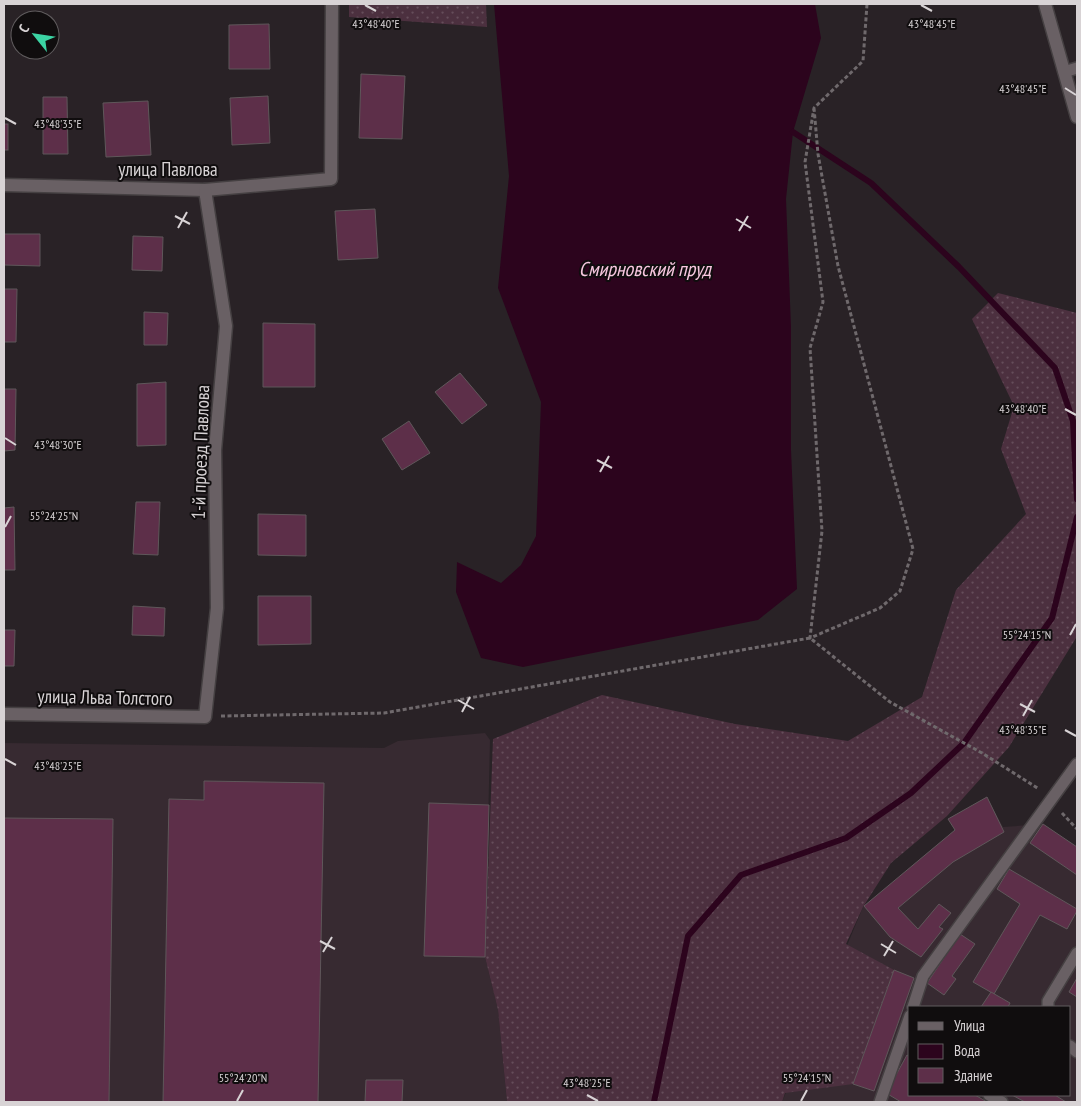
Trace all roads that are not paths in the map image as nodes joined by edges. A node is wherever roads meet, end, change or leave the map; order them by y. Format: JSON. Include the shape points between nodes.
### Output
{"nodes":[{"id":1,"x":332,"y":4,"type":"edge"},
{"id":2,"x":1045,"y":4,"type":"edge"},
{"id":3,"x":1077,"y":68,"type":"edge"},
{"id":4,"x":1064,"y":72,"type":"junction"},
{"id":5,"x":1077,"y":117,"type":"edge"},
{"id":6,"x":4,"y":186,"type":"edge"},
{"id":7,"x":205,"y":190,"type":"junction"},
{"id":8,"x":4,"y":714,"type":"edge"},
{"id":9,"x":205,"y":716,"type":"joint"},
{"id":10,"x":1077,"y":764,"type":"edge"},
{"id":11,"x":1077,"y":953,"type":"edge"},
{"id":12,"x":913,"y":1006,"type":"edge"},
{"id":13,"x":1048,"y":1006,"type":"edge"},
{"id":14,"x":908,"y":1028,"type":"edge"},
{"id":15,"x":905,"y":1046,"type":"edge"},
{"id":16,"x":991,"y":1096,"type":"edge"},
{"id":17,"x":880,"y":1102,"type":"edge"},
{"id":18,"x":1002,"y":1102,"type":"edge"}],
"edges":[{"from":1,"to":7,"type":"street","name":"улица Павлова","via":[[331,179]]},
{"from":2,"to":4,"type":"street"},
{"from":3,"to":4,"type":"lane"},
{"from":4,"to":5,"type":"street"},
{"from":6,"to":7,"type":"street","name":"улица Павлова"},
{"from":7,"to":9,"type":"street","name":"1-й проезд Павлова","via":[[226,326],[215,450],[217,608]]},
{"from":8,"to":9,"type":"street","name":"улица Льва Толстого"},
{"from":10,"to":12,"type":"lane","via":[[923,976]]},
{"from":11,"to":13,"type":"lane"},
{"from":14,"to":15,"type":"lane"},
{"from":15,"to":17,"type":"lane"},
{"from":16,"to":18,"type":"lane"}]}
